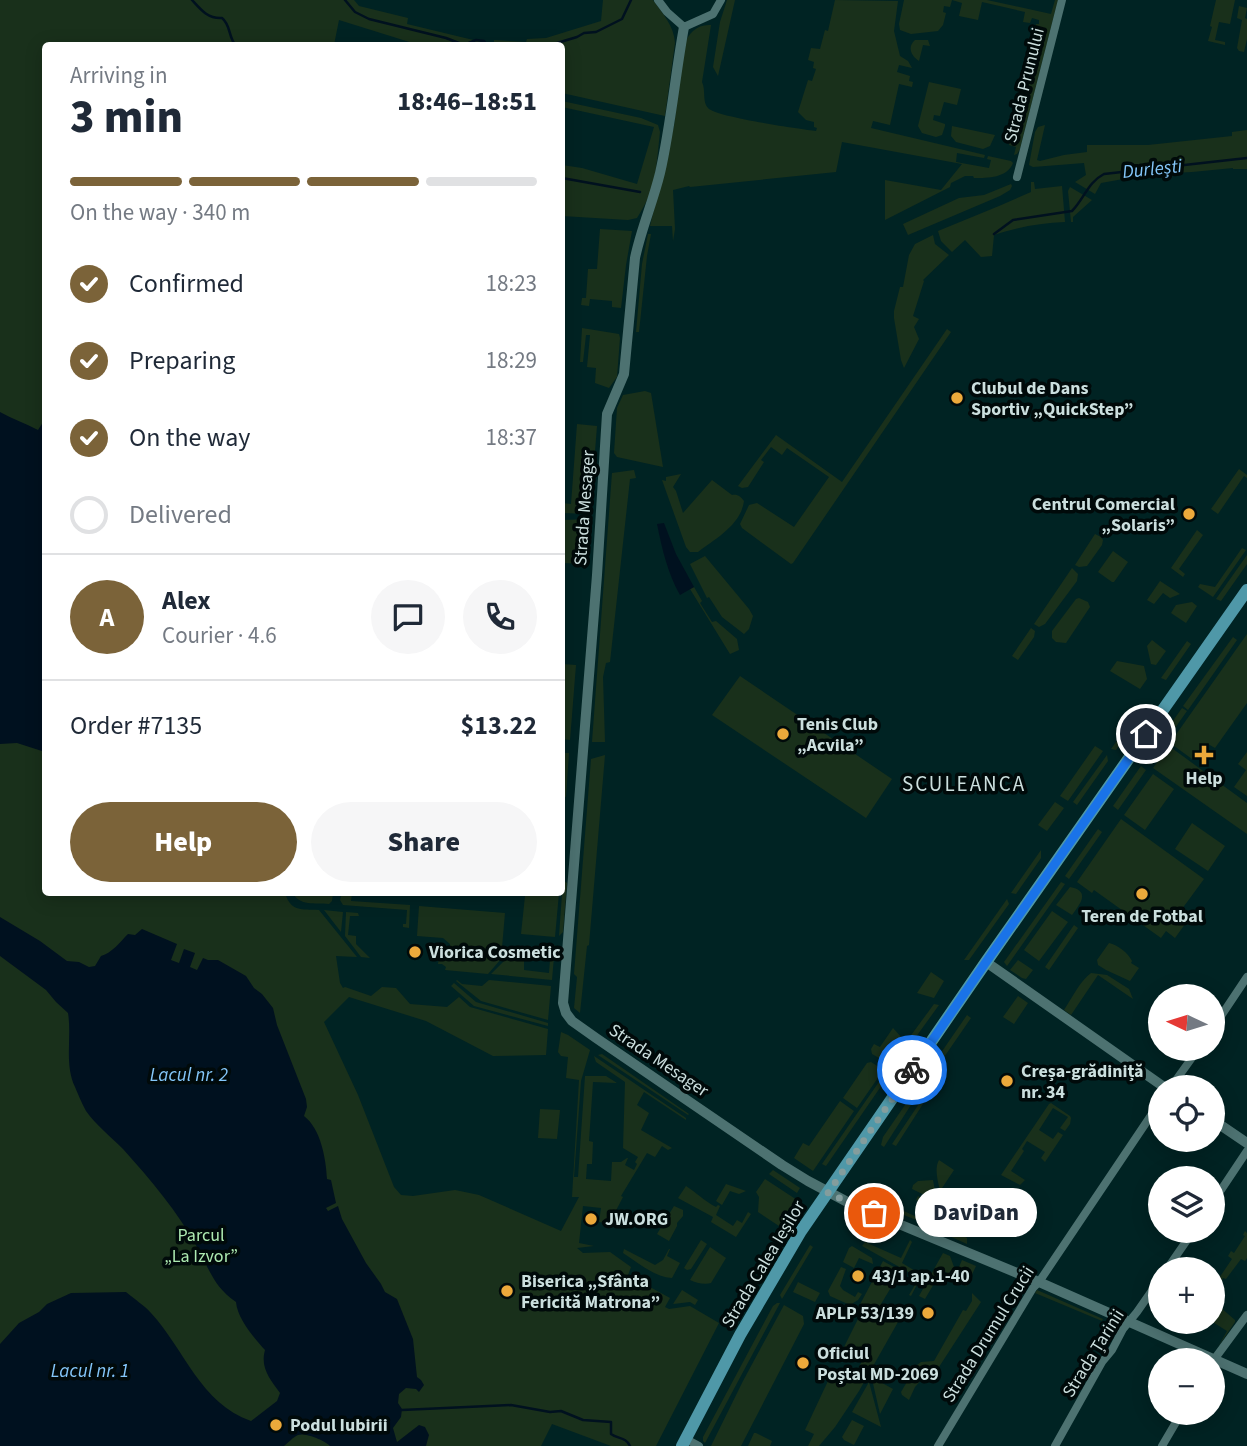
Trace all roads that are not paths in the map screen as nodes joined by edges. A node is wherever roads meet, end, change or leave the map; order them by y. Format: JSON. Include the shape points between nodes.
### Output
{"nodes":[{"id":1,"x":658,"y":0,"type":"edge"},
{"id":2,"x":721,"y":0,"type":"edge"},
{"id":3,"x":1062,"y":0,"type":"edge"},
{"id":4,"x":684,"y":27,"type":"junction"},
{"id":5,"x":1017,"y":177,"type":"dead end"},
{"id":6,"x":1247,"y":590,"type":"edge"},
{"id":7,"x":986,"y":962,"type":"junction"},
{"id":8,"x":1247,"y":977,"type":"edge"},
{"id":9,"x":1225,"y":1010,"type":"edge"},
{"id":10,"x":1148,"y":1076,"type":"edge"},
{"id":11,"x":1148,"y":1120,"type":"edge"},
{"id":12,"x":1225,"y":1128,"type":"edge"},
{"id":13,"x":1247,"y":1143,"type":"edge"},
{"id":14,"x":1247,"y":1151,"type":"edge"},
{"id":15,"x":1225,"y":1184,"type":"edge"},
{"id":16,"x":828,"y":1193,"type":"junction"},
{"id":17,"x":1039,"y":1282,"type":"junction"},
{"id":18,"x":1148,"y":1296,"type":"edge"},
{"id":19,"x":1247,"y":1315,"type":"edge"},
{"id":20,"x":1130,"y":1321,"type":"junction"},
{"id":21,"x":1189,"y":1348,"type":"edge"},
{"id":22,"x":1222,"y":1348,"type":"edge"},
{"id":23,"x":1225,"y":1364,"type":"edge"},
{"id":24,"x":1247,"y":1374,"type":"edge"},
{"id":25,"x":1174,"y":1425,"type":"edge"},
{"id":26,"x":684,"y":1443,"type":"edge"},
{"id":27,"x":699,"y":1446,"type":"edge"},
{"id":28,"x":938,"y":1446,"type":"edge"},
{"id":29,"x":1055,"y":1446,"type":"edge"},
{"id":30,"x":1162,"y":1446,"type":"edge"}],
"edges":[{"from":1,"to":4,"type":"street"},
{"from":2,"to":4,"type":"street","via":[[713,15]]},
{"from":3,"to":5,"type":"street","name":"Strada Prunului"},
{"from":4,"to":16,"type":"street","name":"Strada Mesager","via":[[665,149],[635,258],[624,374],[607,414],[563,1003],[572,1021]]},
{"from":6,"to":7,"type":"main road","name":"Strada Calea Ieșilor"},
{"from":7,"to":10,"type":"street"},
{"from":7,"to":16,"type":"main road","name":"Strada Calea Ieșilor"},
{"from":8,"to":9,"type":"street"},
{"from":11,"to":17,"type":"street","name":"Strada Drumul Crucii"},
{"from":12,"to":13,"type":"street"},
{"from":14,"to":15,"type":"street"},
{"from":16,"to":17,"type":"street","name":"Strada Mesager"},
{"from":16,"to":26,"type":"main road","name":"Strada Calea Ieșilor","via":[[740,1335]]},
{"from":17,"to":20,"type":"street","name":"Strada Mesager"},
{"from":17,"to":28,"type":"street","name":"Strada Drumul Crucii"},
{"from":18,"to":20,"type":"street","name":"Strada Țarinii"},
{"from":19,"to":22,"type":"street"},
{"from":20,"to":21,"type":"street","name":"Strada Mesager"},
{"from":20,"to":29,"type":"street","name":"Strada Țarinii"},
{"from":23,"to":24,"type":"street","name":"Strada Mesager"},
{"from":25,"to":30,"type":"street"},
{"from":26,"to":27,"type":"street"}]}
